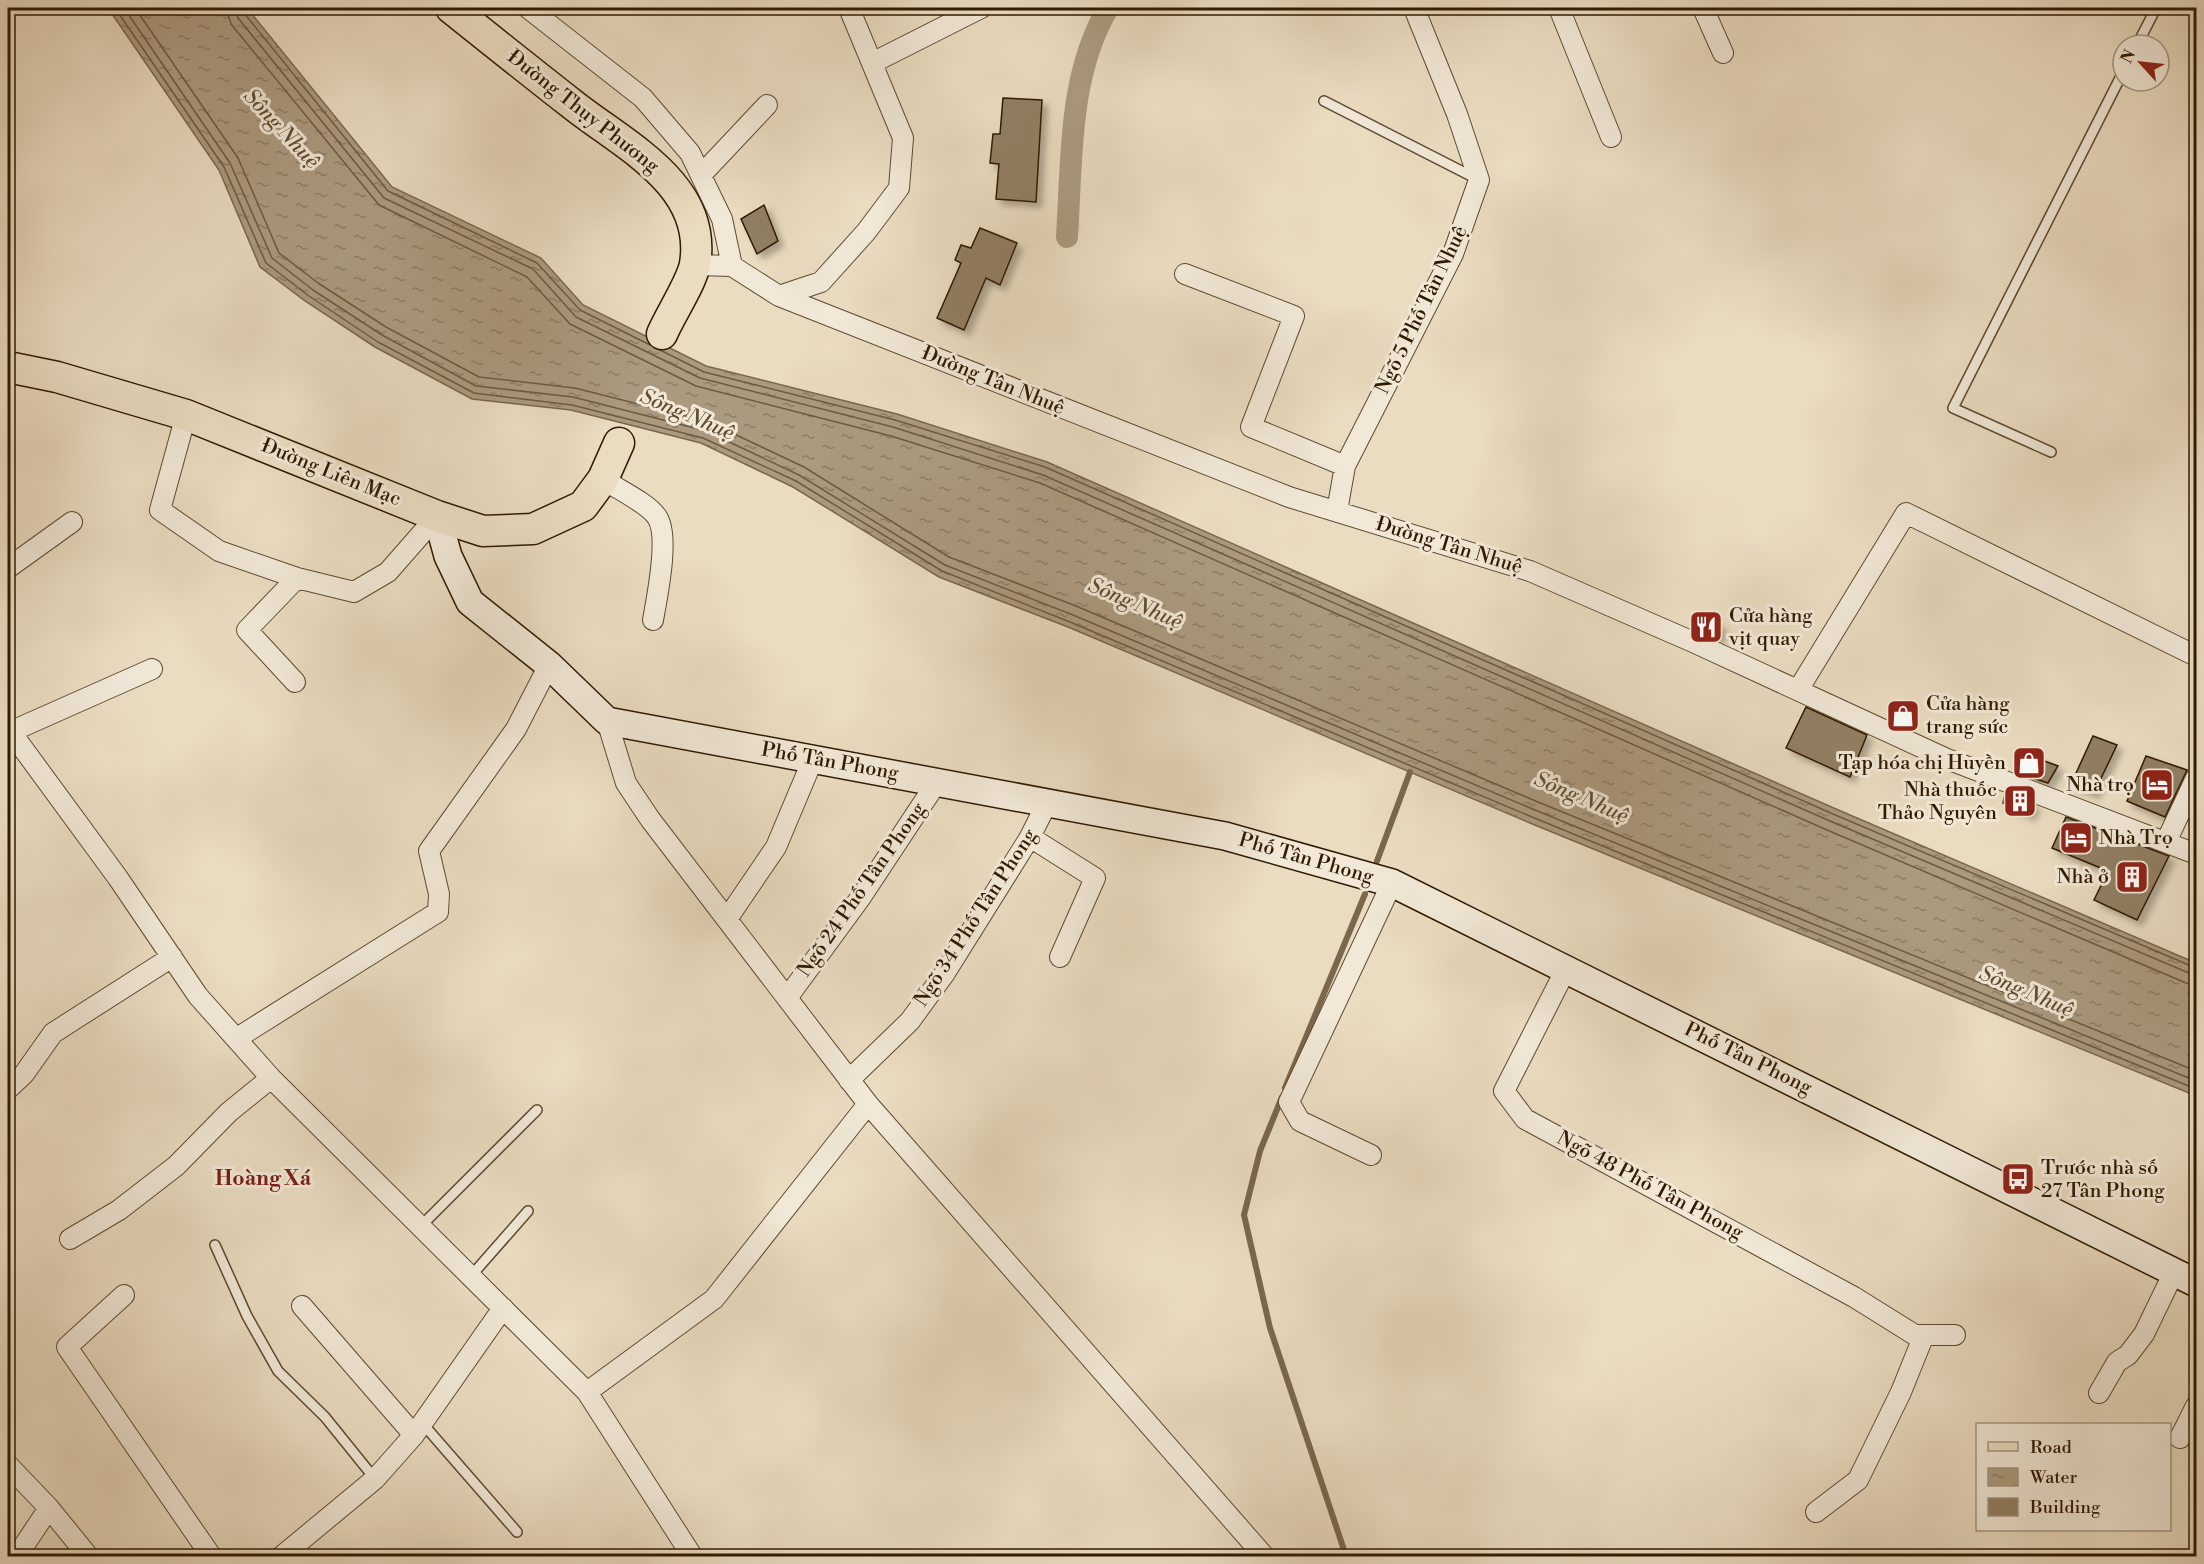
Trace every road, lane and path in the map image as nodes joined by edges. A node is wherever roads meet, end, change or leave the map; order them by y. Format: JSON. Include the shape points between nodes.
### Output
{"nodes":[{"id":1,"x":451,"y":8,"type":"edge"},
{"id":2,"x":849,"y":8,"type":"edge"},
{"id":3,"x":981,"y":8,"type":"edge"},
{"id":4,"x":1414,"y":8,"type":"edge"},
{"id":5,"x":1559,"y":8,"type":"edge"},
{"id":6,"x":1703,"y":8,"type":"edge"},
{"id":7,"x":2156,"y":8,"type":"edge"},
{"id":8,"x":541,"y":12,"type":"edge"},
{"id":9,"x":2143,"y":33,"type":"edge"},
{"id":10,"x":1723,"y":53,"type":"dead end"},
{"id":11,"x":872,"y":63,"type":"junction"},
{"id":12,"x":2112,"y":93,"type":"edge"},
{"id":13,"x":1324,"y":101,"type":"dead end"},
{"id":14,"x":767,"y":105,"type":"dead end"},
{"id":15,"x":1611,"y":137,"type":"dead end"},
{"id":16,"x":702,"y":174,"type":"junction"},
{"id":17,"x":1479,"y":180,"type":"junction"},
{"id":18,"x":695,"y":265,"type":"junction"},
{"id":19,"x":732,"y":266,"type":"junction"},
{"id":20,"x":1185,"y":274,"type":"dead end"},
{"id":21,"x":778,"y":296,"type":"junction"},
{"id":22,"x":662,"y":334,"type":"dead end"},
{"id":23,"x":8,"y":367,"type":"edge"},
{"id":24,"x":186,"y":415,"type":"junction"},
{"id":25,"x":619,"y":443,"type":"dead end"},
{"id":26,"x":2051,"y":452,"type":"dead end"},
{"id":27,"x":1345,"y":466,"type":"junction"},
{"id":28,"x":603,"y":479,"type":"junction"},
{"id":29,"x":1337,"y":511,"type":"junction"},
{"id":30,"x":437,"y":516,"type":"junction"},
{"id":31,"x":72,"y":522,"type":"dead end"},
{"id":32,"x":8,"y":568,"type":"edge"},
{"id":33,"x":297,"y":578,"type":"junction"},
{"id":34,"x":653,"y":620,"type":"dead end"},
{"id":35,"x":2196,"y":656,"type":"edge"},
{"id":36,"x":549,"y":665,"type":"junction"},
{"id":37,"x":152,"y":669,"type":"dead end"},
{"id":38,"x":295,"y":682,"type":"dead end"},
{"id":39,"x":1798,"y":690,"type":"junction"},
{"id":40,"x":607,"y":722,"type":"junction"},
{"id":41,"x":9,"y":730,"type":"edge"},
{"id":42,"x":813,"y":759,"type":"junction"},
{"id":43,"x":2196,"y":778,"type":"edge"},
{"id":44,"x":937,"y":782,"type":"junction"},
{"id":45,"x":1047,"y":803,"type":"junction"},
{"id":46,"x":1030,"y":837,"type":"junction"},
{"id":47,"x":2166,"y":842,"type":"junction"},
{"id":48,"x":2196,"y":854,"type":"edge"},
{"id":49,"x":1392,"y":883,"type":"junction"},
{"id":50,"x":727,"y":919,"type":"junction"},
{"id":51,"x":172,"y":957,"type":"junction"},
{"id":52,"x":1060,"y":957,"type":"dead end"},
{"id":53,"x":1566,"y":969,"type":"junction"},
{"id":54,"x":787,"y":998,"type":"junction"},
{"id":55,"x":237,"y":1038,"type":"junction"},
{"id":56,"x":271,"y":1078,"type":"junction"},
{"id":57,"x":849,"y":1080,"type":"junction"},
{"id":58,"x":8,"y":1089,"type":"edge"},
{"id":59,"x":868,"y":1104,"type":"junction"},
{"id":60,"x":537,"y":1110,"type":"dead end"},
{"id":61,"x":1371,"y":1155,"type":"dead end"},
{"id":62,"x":528,"y":1211,"type":"dead end"},
{"id":63,"x":420,"y":1227,"type":"junction"},
{"id":64,"x":70,"y":1239,"type":"dead end"},
{"id":65,"x":215,"y":1245,"type":"dead end"},
{"id":66,"x":471,"y":1276,"type":"junction"},
{"id":67,"x":2185,"y":1278,"type":"edge"},
{"id":68,"x":124,"y":1295,"type":"dead end"},
{"id":69,"x":302,"y":1306,"type":"dead end"},
{"id":70,"x":503,"y":1308,"type":"junction"},
{"id":71,"x":1924,"y":1335,"type":"junction"},
{"id":72,"x":1954,"y":1335,"type":"dead end"},
{"id":73,"x":587,"y":1392,"type":"junction"},
{"id":74,"x":2099,"y":1393,"type":"dead end"},
{"id":75,"x":2196,"y":1406,"type":"edge"},
{"id":76,"x":418,"y":1429,"type":"junction"},
{"id":77,"x":2180,"y":1438,"type":"dead end"},
{"id":78,"x":8,"y":1466,"type":"edge"},
{"id":79,"x":375,"y":1479,"type":"junction"},
{"id":80,"x":49,"y":1508,"type":"junction"},
{"id":81,"x":1816,"y":1512,"type":"dead end"},
{"id":82,"x":517,"y":1532,"type":"dead end"},
{"id":83,"x":17,"y":1557,"type":"edge"},
{"id":84,"x":88,"y":1557,"type":"edge"},
{"id":85,"x":211,"y":1557,"type":"edge"},
{"id":86,"x":282,"y":1557,"type":"edge"},
{"id":87,"x":692,"y":1557,"type":"edge"},
{"id":88,"x":1264,"y":1557,"type":"edge"}],
"edges":[{"from":1,"to":18,"type":"main road","name":"Đường Thụy Phương","via":[[575,107],[655,164],[679,194],[694,226]]},
{"from":2,"to":11,"type":"street"},
{"from":3,"to":11,"type":"street"},
{"from":4,"to":17,"type":"street"},
{"from":5,"to":15,"type":"street"},
{"from":6,"to":10,"type":"street"},
{"from":7,"to":9,"type":"lane"},
{"from":8,"to":16,"type":"street","name":"Đường Thụy Phương","via":[[643,98],[690,153]]},
{"from":11,"to":21,"type":"street","via":[[903,138],[898,188],[866,232],[821,282]]},
{"from":12,"to":26,"type":"lane","via":[[1953,408]]},
{"from":13,"to":17,"type":"lane"},
{"from":14,"to":16,"type":"street"},
{"from":16,"to":19,"type":"street","name":"Đường Thụy Phương","via":[[722,219]]},
{"from":17,"to":27,"type":"street","name":"Ngõ 5 Phố Tân Nhuệ","via":[[1453,254]]},
{"from":18,"to":19,"type":"street"},
{"from":18,"to":22,"type":"main road","name":"Đường Thụy Phương"},
{"from":19,"to":21,"type":"street","name":"Đường Tân Nhuệ"},
{"from":20,"to":27,"type":"street","via":[[1294,316],[1251,427]]},
{"from":21,"to":29,"type":"street","name":"Đường Tân Nhuệ","via":[[1289,497]]},
{"from":23,"to":24,"type":"main road","name":"Đường Liên Mạc","via":[[57,377]]},
{"from":24,"to":30,"type":"main road","name":"Đường Liên Mạc"},
{"from":24,"to":33,"type":"street","via":[[160,510],[219,551]]},
{"from":25,"to":28,"type":"main road","name":"Đường Liên Mạc"},
{"from":27,"to":29,"type":"street","name":"Ngõ 5 Phố Tân Nhuệ"},
{"from":28,"to":30,"type":"main road","name":"Đường Liên Mạc","via":[[583,506],[533,529],[483,531]]},
{"from":28,"to":34,"type":"street","via":[[653,512],[660,524],[660,580]]},
{"from":29,"to":39,"type":"street","name":"Đường Tân Nhuệ","via":[[1530,572]]},
{"from":30,"to":33,"type":"street","via":[[388,572],[354,592]]},
{"from":30,"to":36,"type":"street","via":[[448,556],[470,602]]},
{"from":31,"to":32,"type":"street"},
{"from":33,"to":38,"type":"street","via":[[247,630]]},
{"from":35,"to":39,"type":"street","via":[[1906,513]]},
{"from":36,"to":40,"type":"street"},
{"from":36,"to":55,"type":"street","via":[[516,729],[429,851],[439,894],[438,912]]},
{"from":37,"to":41,"type":"street"},
{"from":39,"to":47,"type":"street","name":"Đường Tân Nhuệ","via":[[1947,759]]},
{"from":40,"to":42,"type":"street","name":"Phố Tân Phong"},
{"from":40,"to":50,"type":"street","via":[[626,783]]},
{"from":41,"to":51,"type":"street"},
{"from":42,"to":44,"type":"street","name":"Phố Tân Phong"},
{"from":42,"to":50,"type":"street","via":[[776,847]]},
{"from":43,"to":47,"type":"street"},
{"from":44,"to":45,"type":"street","name":"Phố Tân Phong"},
{"from":44,"to":54,"type":"street","name":"Ngõ 24 Phố Tân Phong","via":[[861,897]]},
{"from":45,"to":46,"type":"street","name":"Ngõ 34 Phố Tân Phong"},
{"from":45,"to":49,"type":"street","name":"Phố Tân Phong","via":[[1225,836]]},
{"from":46,"to":52,"type":"street","via":[[1095,878]]},
{"from":46,"to":57,"type":"street","name":"Ngõ 34 Phố Tân Phong","via":[[917,1011]]},
{"from":47,"to":48,"type":"street","name":"Đường Tân Nhuệ"},
{"from":49,"to":53,"type":"street","name":"Phố Tân Phong"},
{"from":49,"to":61,"type":"street","via":[[1289,1102],[1300,1120]]},
{"from":50,"to":54,"type":"street"},
{"from":51,"to":55,"type":"street","via":[[198,996]]},
{"from":51,"to":58,"type":"street","via":[[53,1033],[24,1074]]},
{"from":53,"to":67,"type":"street","name":"Phố Tân Phong"},
{"from":53,"to":71,"type":"street","name":"Ngõ 48 Phố Tân Phong","via":[[1504,1091],[1525,1119],[1854,1297],[1915,1335]]},
{"from":54,"to":57,"type":"street"},
{"from":55,"to":56,"type":"street"},
{"from":56,"to":63,"type":"street"},
{"from":56,"to":64,"type":"street","via":[[229,1112],[176,1166],[120,1210]]},
{"from":57,"to":59,"type":"street"},
{"from":59,"to":73,"type":"street","via":[[714,1299]]},
{"from":59,"to":88,"type":"street"},
{"from":60,"to":63,"type":"lane"},
{"from":62,"to":66,"type":"lane"},
{"from":63,"to":66,"type":"street"},
{"from":65,"to":79,"type":"lane","via":[[278,1371],[325,1417]]},
{"from":66,"to":70,"type":"street"},
{"from":67,"to":74,"type":"street","via":[[2128,1355],[2117,1362]]},
{"from":68,"to":85,"type":"street","via":[[67,1347]]},
{"from":69,"to":76,"type":"street"},
{"from":70,"to":73,"type":"street"},
{"from":70,"to":76,"type":"street"},
{"from":71,"to":72,"type":"street","name":"Ngõ 48 Phố Tân Phong"},
{"from":71,"to":81,"type":"street","via":[[1858,1480]]},
{"from":73,"to":87,"type":"street"},
{"from":75,"to":77,"type":"street"},
{"from":76,"to":79,"type":"street"},
{"from":76,"to":82,"type":"lane"},
{"from":78,"to":80,"type":"street"},
{"from":79,"to":86,"type":"street"},
{"from":80,"to":83,"type":"street"},
{"from":80,"to":84,"type":"street"}]}
